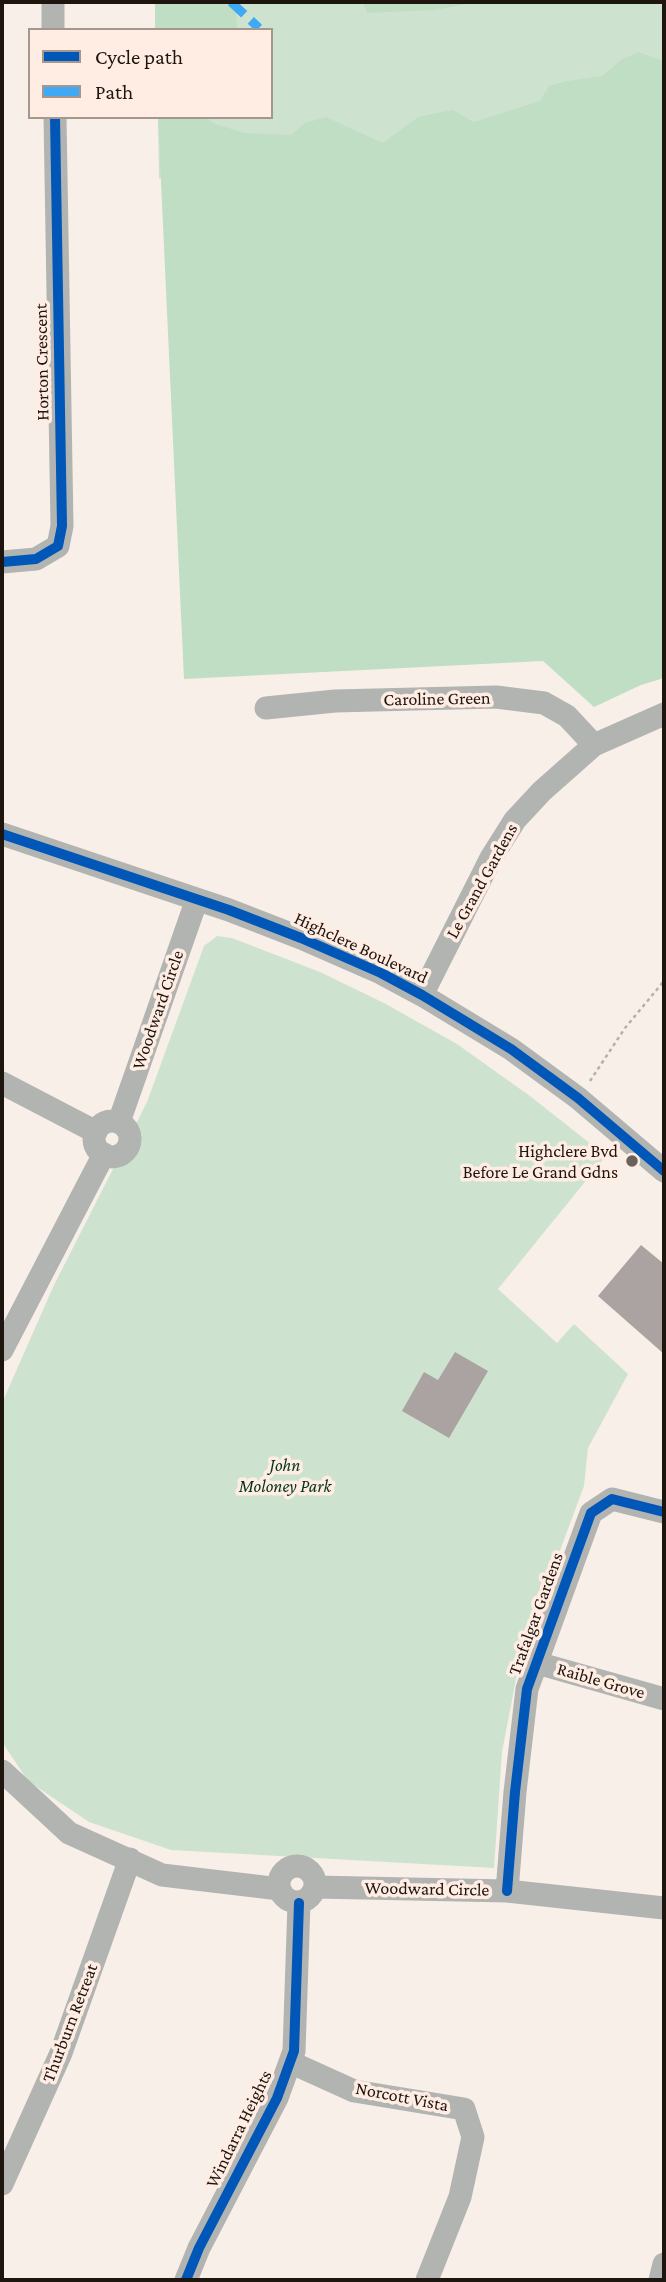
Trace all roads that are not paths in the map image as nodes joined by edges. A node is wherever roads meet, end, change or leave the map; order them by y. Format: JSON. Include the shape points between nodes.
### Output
{"nodes":[{"id":1,"x":53,"y":2,"type":"edge"},
{"id":2,"x":53,"y":28,"type":"edge"},
{"id":3,"x":55,"y":119,"type":"edge"},
{"id":4,"x":2,"y":562,"type":"edge"},
{"id":5,"x":265,"y":708,"type":"dead end"},
{"id":6,"x":664,"y":714,"type":"edge"},
{"id":7,"x":594,"y":745,"type":"junction"},
{"id":8,"x":2,"y":834,"type":"edge"},
{"id":9,"x":197,"y":900,"type":"junction"},
{"id":10,"x":422,"y":995,"type":"junction"},
{"id":11,"x":2,"y":1083,"type":"edge"},
{"id":12,"x":119,"y":1122,"type":"junction"},
{"id":13,"x":96,"y":1132,"type":"junction"},
{"id":14,"x":104,"y":1154,"type":"junction"},
{"id":15,"x":664,"y":1171,"type":"edge"},
{"id":16,"x":10,"y":1312,"type":"edge"},
{"id":17,"x":2,"y":1350,"type":"edge"},
{"id":18,"x":664,"y":1512,"type":"edge"},
{"id":19,"x":537,"y":1662,"type":"junction"},
{"id":20,"x":664,"y":1699,"type":"edge"},
{"id":21,"x":2,"y":1771,"type":"edge"},
{"id":22,"x":130,"y":1859,"type":"junction"},
{"id":23,"x":279,"y":1889,"type":"junction"},
{"id":24,"x":507,"y":1891,"type":"junction"},
{"id":25,"x":307,"y":1895,"type":"junction"},
{"id":26,"x":664,"y":1908,"type":"edge"},
{"id":27,"x":290,"y":2062,"type":"junction"},
{"id":28,"x":2,"y":2184,"type":"edge"},
{"id":29,"x":664,"y":2264,"type":"edge"},
{"id":30,"x":186,"y":2280,"type":"edge"},
{"id":31,"x":427,"y":2280,"type":"edge"},
{"id":32,"x":660,"y":2280,"type":"edge"}],
"edges":[{"from":1,"to":2,"type":"street"},
{"from":3,"to":4,"type":"street","name":"Horton Crescent","via":[[62,526],[58,546],[36,559]]},
{"from":5,"to":7,"type":"street","name":"Caroline Green","via":[[335,701],[496,697],[544,703],[567,716]]},
{"from":6,"to":7,"type":"street","name":"Le Grand Gardens"},
{"from":7,"to":10,"type":"street","name":"Le Grand Gardens","via":[[515,820]]},
{"from":8,"to":9,"type":"street","name":"Highclere Boulevard"},
{"from":9,"to":10,"type":"street","name":"Highclere Boulevard","via":[[345,956]]},
{"from":9,"to":12,"type":"street","name":"Woodward Circle"},
{"from":10,"to":15,"type":"street","name":"Highclere Boulevard","via":[[511,1049]]},
{"from":11,"to":13,"type":"street"},
{"from":12,"to":13,"type":"street","via":[[105,1122]]},
{"from":12,"to":14,"type":"street","via":[[130,1133],[128,1148],[117,1156]]},
{"from":13,"to":14,"type":"street","via":[[96,1145]]},
{"from":14,"to":16,"type":"street"},
{"from":16,"to":17,"type":"street"},
{"from":18,"to":19,"type":"street","name":"Trafalgar Gardens","via":[[612,1499],[591,1513]]},
{"from":19,"to":20,"type":"street","name":"Raible Grove"},
{"from":19,"to":24,"type":"street","name":"Trafalgar Gardens","via":[[527,1689]]},
{"from":21,"to":22,"type":"street","via":[[69,1833]]},
{"from":22,"to":23,"type":"street","via":[[162,1875]]},
{"from":22,"to":28,"type":"street","name":"Thurburn Retreat","via":[[61,2053]]},
{"from":23,"to":25,"type":"street","via":[[287,1899]]},
{"from":23,"to":25,"type":"street","via":[[284,1871],[296,1866],[308,1870],[315,1880]]},
{"from":24,"to":25,"type":"street","name":"Woodward Circle"},
{"from":24,"to":26,"type":"street","name":"Woodward Circle"},
{"from":25,"to":27,"type":"street","name":"Windarra Heights"},
{"from":27,"to":30,"type":"street","name":"Windarra Heights","via":[[277,2098]]},
{"from":27,"to":31,"type":"street","name":"Norcott Vista","via":[[354,2091],[464,2109],[474,2137],[460,2197]]},
{"from":29,"to":32,"type":"street"}]}
